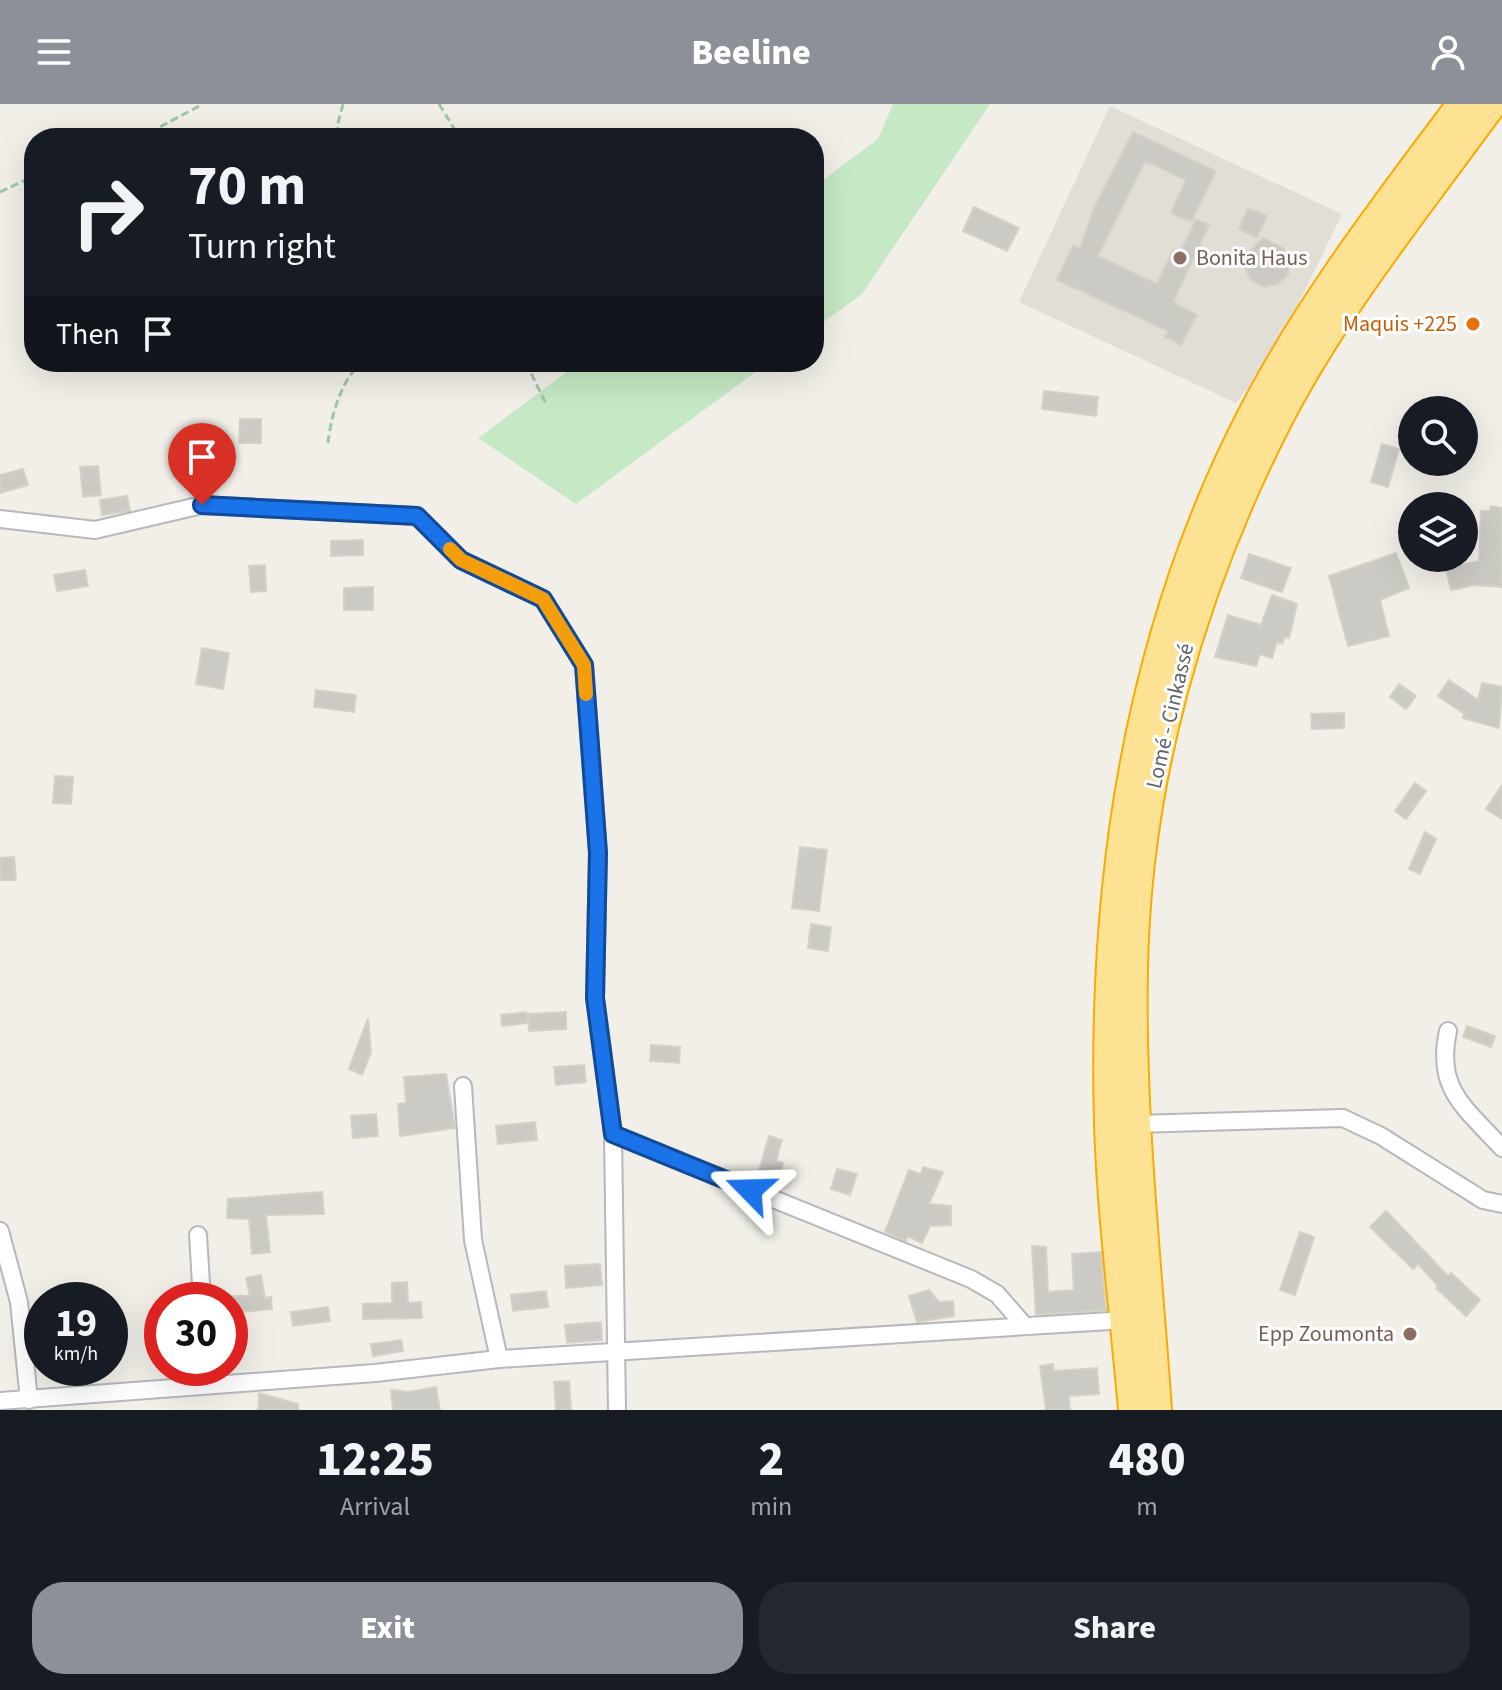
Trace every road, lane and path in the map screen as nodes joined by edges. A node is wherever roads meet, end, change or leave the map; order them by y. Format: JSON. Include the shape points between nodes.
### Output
{"nodes":[{"id":1,"x":203,"y":104,"type":"edge"},
{"id":2,"x":343,"y":104,"type":"edge"},
{"id":3,"x":439,"y":104,"type":"edge"},
{"id":4,"x":1463,"y":104,"type":"edge"},
{"id":5,"x":1491,"y":104,"type":"edge"},
{"id":6,"x":158,"y":128,"type":"edge"},
{"id":7,"x":338,"y":128,"type":"edge"},
{"id":8,"x":454,"y":128,"type":"edge"},
{"id":9,"x":24,"y":181,"type":"edge"},
{"id":10,"x":0,"y":192,"type":"edge"},
{"id":11,"x":352,"y":372,"type":"edge"},
{"id":12,"x":531,"y":372,"type":"edge"},
{"id":13,"x":546,"y":404,"type":"dead end"},
{"id":14,"x":328,"y":443,"type":"dead end"},
{"id":15,"x":0,"y":519,"type":"edge"},
{"id":16,"x":1194,"y":577,"type":"junction"},
{"id":17,"x":1448,"y":1031,"type":"dead end"},
{"id":18,"x":463,"y":1086,"type":"dead end"},
{"id":19,"x":1136,"y":1124,"type":"junction"},
{"id":20,"x":613,"y":1134,"type":"junction"},
{"id":21,"x":1502,"y":1148,"type":"edge"},
{"id":22,"x":1502,"y":1204,"type":"edge"},
{"id":23,"x":0,"y":1231,"type":"edge"},
{"id":24,"x":198,"y":1235,"type":"dead end"},
{"id":25,"x":201,"y":1282,"type":"edge"},
{"id":26,"x":1126,"y":1320,"type":"junction"},
{"id":27,"x":1024,"y":1325,"type":"junction"},
{"id":28,"x":614,"y":1354,"type":"junction"},
{"id":29,"x":499,"y":1359,"type":"junction"},
{"id":30,"x":248,"y":1383,"type":"edge"},
{"id":31,"x":221,"y":1386,"type":"edge"},
{"id":32,"x":29,"y":1400,"type":"junction"},
{"id":33,"x":0,"y":1401,"type":"edge"},
{"id":34,"x":617,"y":1410,"type":"edge"},
{"id":35,"x":1134,"y":1410,"type":"edge"},
{"id":36,"x":1156,"y":1410,"type":"edge"}],
"edges":[{"from":1,"to":6,"type":"path"},
{"from":2,"to":7,"type":"path"},
{"from":3,"to":8,"type":"path"},
{"from":4,"to":16,"type":"highway","name":"Lomé - Cinkassé","via":[[1300,334],[1250,422]]},
{"from":5,"to":16,"type":"highway","name":"Lomé - Cinkassé","via":[[1306,368]]},
{"from":9,"to":10,"type":"path"},
{"from":11,"to":14,"type":"path","via":[[330,421]]},
{"from":12,"to":13,"type":"path"},
{"from":15,"to":20,"type":"street","via":[[95,530],[202,505],[417,516],[461,560],[543,599],[584,665],[598,853],[595,998]]},
{"from":16,"to":19,"type":"highway","name":"Lomé - Cinkassé","via":[[1143,837],[1132,967]]},
{"from":16,"to":26,"type":"highway","name":"Lomé - Cinkassé","via":[[1145,714],[1115,900],[1110,1126]]},
{"from":17,"to":21,"type":"street","via":[[1444,1070],[1450,1088]]},
{"from":18,"to":29,"type":"street","via":[[473,1240]]},
{"from":19,"to":22,"type":"street","via":[[1343,1118],[1483,1200]]},
{"from":19,"to":36,"type":"highway","name":"Lomé - Cinkassé"},
{"from":20,"to":27,"type":"street","via":[[971,1279],[997,1294]]},
{"from":20,"to":28,"type":"street"},
{"from":23,"to":32,"type":"street","via":[[19,1302]]},
{"from":24,"to":25,"type":"street"},
{"from":26,"to":27,"type":"street"},
{"from":26,"to":35,"type":"highway","name":"Lomé - Cinkassé"},
{"from":27,"to":28,"type":"street"},
{"from":28,"to":29,"type":"street"},
{"from":28,"to":34,"type":"street"},
{"from":29,"to":30,"type":"street"},
{"from":31,"to":32,"type":"street"},
{"from":32,"to":33,"type":"street"}]}
